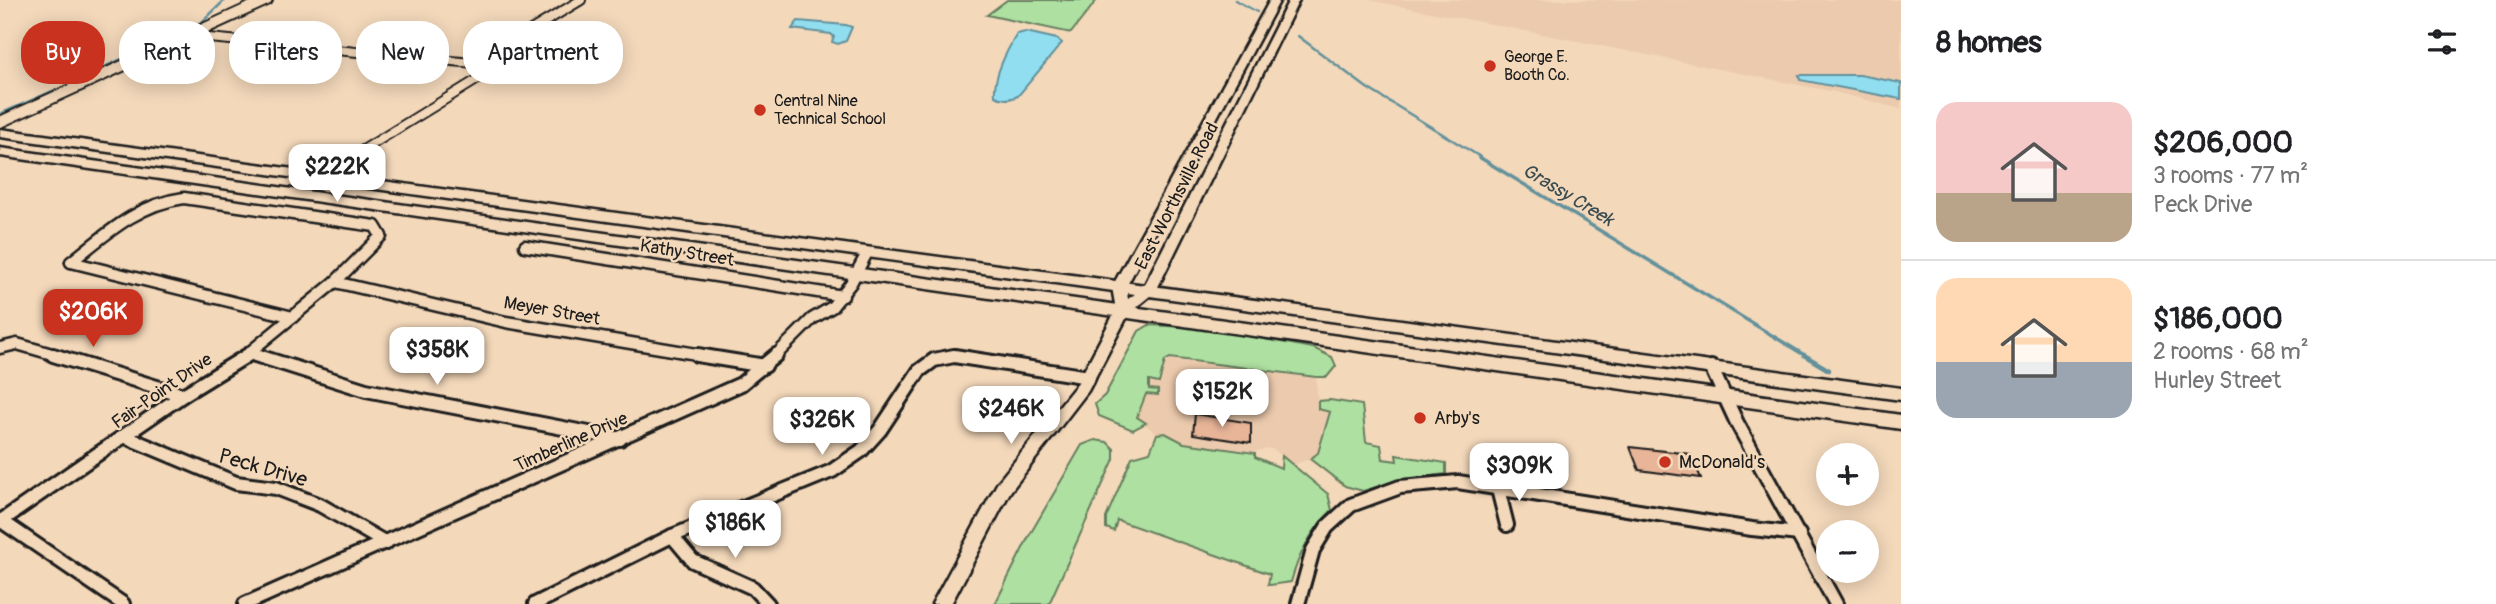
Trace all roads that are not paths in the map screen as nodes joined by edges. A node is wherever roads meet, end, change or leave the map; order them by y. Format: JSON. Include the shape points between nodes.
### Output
{"nodes":[{"id":1,"x":267,"y":0,"type":"edge"},
{"id":2,"x":581,"y":0,"type":"edge"},
{"id":3,"x":1275,"y":0,"type":"edge"},
{"id":4,"x":1294,"y":0,"type":"edge"},
{"id":5,"x":546,"y":21,"type":"edge"},
{"id":6,"x":215,"y":24,"type":"edge"},
{"id":7,"x":215,"y":38,"type":"edge"},
{"id":8,"x":463,"y":61,"type":"edge"},
{"id":9,"x":119,"y":68,"type":"edge"},
{"id":10,"x":470,"y":84,"type":"edge"},
{"id":11,"x":0,"y":122,"type":"edge"},
{"id":12,"x":0,"y":133,"type":"edge"},
{"id":13,"x":0,"y":152,"type":"edge"},
{"id":14,"x":320,"y":177,"type":"junction"},
{"id":15,"x":525,"y":246,"type":"dead end"},
{"id":16,"x":867,"y":253,"type":"junction"},
{"id":17,"x":856,"y":273,"type":"junction"},
{"id":18,"x":335,"y":282,"type":"junction"},
{"id":19,"x":1119,"y":287,"type":"junction"},
{"id":20,"x":1149,"y":291,"type":"junction"},
{"id":21,"x":843,"y":296,"type":"junction"},
{"id":22,"x":1124,"y":310,"type":"junction"},
{"id":23,"x":293,"y":317,"type":"junction"},
{"id":24,"x":0,"y":348,"type":"edge"},
{"id":25,"x":250,"y":353,"type":"junction"},
{"id":26,"x":765,"y":366,"type":"junction"},
{"id":27,"x":1711,"y":367,"type":"junction"},
{"id":28,"x":1089,"y":377,"type":"junction"},
{"id":29,"x":1901,"y":394,"type":"edge"},
{"id":30,"x":183,"y":395,"type":"junction"},
{"id":31,"x":1724,"y":398,"type":"junction"},
{"id":32,"x":1901,"y":422,"type":"edge"},
{"id":33,"x":126,"y":437,"type":"junction"},
{"id":34,"x":620,"y":439,"type":"junction"},
{"id":35,"x":1498,"y":489,"type":"junction"},
{"id":36,"x":1,"y":520,"type":"edge"},
{"id":37,"x":1507,"y":525,"type":"dead end"},
{"id":38,"x":1799,"y":534,"type":"junction"},
{"id":39,"x":672,"y":536,"type":"junction"},
{"id":40,"x":386,"y":543,"type":"junction"},
{"id":41,"x":123,"y":604,"type":"edge"},
{"id":42,"x":245,"y":604,"type":"edge"},
{"id":43,"x":535,"y":604,"type":"edge"},
{"id":44,"x":768,"y":604,"type":"edge"},
{"id":45,"x":942,"y":604,"type":"edge"},
{"id":46,"x":1298,"y":604,"type":"edge"},
{"id":47,"x":1836,"y":604,"type":"edge"}],
"edges":[{"from":1,"to":6,"type":"street"},
{"from":2,"to":5,"type":"street"},
{"from":3,"to":19,"type":"main road","name":"East Worthsville Road"},
{"from":4,"to":20,"type":"main road","name":"East Worthsville Road"},
{"from":7,"to":8,"type":"street"},
{"from":9,"to":11,"type":"street"},
{"from":10,"to":14,"type":"street"},
{"from":12,"to":14,"type":"main road"},
{"from":13,"to":17,"type":"main road"},
{"from":14,"to":16,"type":"main road"},
{"from":15,"to":21,"type":"street","name":"Kathy Street"},
{"from":16,"to":17,"type":"street","name":"Timberline Drive"},
{"from":16,"to":19,"type":"main road"},
{"from":17,"to":21,"type":"street","name":"Timberline Drive"},
{"from":17,"to":22,"type":"main road"},
{"from":18,"to":23,"type":"street","name":"Fair-Point Drive"},
{"from":18,"to":23,"type":"street","via":[[381,236],[375,226],[184,198],[150,204],[71,262]]},
{"from":18,"to":26,"type":"street","name":"Meyer Street","via":[[506,322]]},
{"from":19,"to":20,"type":"main road"},
{"from":19,"to":22,"type":"main road"},
{"from":20,"to":22,"type":"main road","name":"East Worthsville Road"},
{"from":20,"to":27,"type":"main road"},
{"from":21,"to":26,"type":"street","name":"Timberline Drive","via":[[804,326]]},
{"from":22,"to":28,"type":"main road"},
{"from":22,"to":31,"type":"main road"},
{"from":23,"to":25,"type":"street","name":"Fair-Point Drive"},
{"from":24,"to":30,"type":"street","via":[[29,347]]},
{"from":25,"to":30,"type":"street","name":"Fair-Point Drive"},
{"from":25,"to":34,"type":"street","via":[[366,390]]},
{"from":26,"to":34,"type":"street","name":"Timberline Drive","via":[[714,398]]},
{"from":27,"to":29,"type":"main road"},
{"from":27,"to":31,"type":"street"},
{"from":28,"to":39,"type":"street","via":[[954,356],[934,360],[919,371],[880,430],[851,458],[799,486]]},
{"from":28,"to":45,"type":"main road","via":[[1004,487]]},
{"from":30,"to":33,"type":"street","name":"Fair-Point Drive"},
{"from":31,"to":32,"type":"main road"},
{"from":31,"to":38,"type":"street"},
{"from":33,"to":36,"type":"street","name":"Fair-Point Drive"},
{"from":33,"to":40,"type":"street","name":"Peck Drive","via":[[236,483],[276,488],[320,505]]},
{"from":34,"to":40,"type":"street","name":"Timberline Drive"},
{"from":35,"to":37,"type":"street"},
{"from":35,"to":38,"type":"street"},
{"from":35,"to":46,"type":"street","via":[[1458,482],[1400,487],[1351,505],[1327,527],[1313,550]]},
{"from":36,"to":41,"type":"street"},
{"from":38,"to":47,"type":"street"},
{"from":39,"to":43,"type":"street"},
{"from":39,"to":44,"type":"street","via":[[694,562],[742,582],[763,595]]},
{"from":40,"to":42,"type":"street","name":"Timberline Drive"}]}
